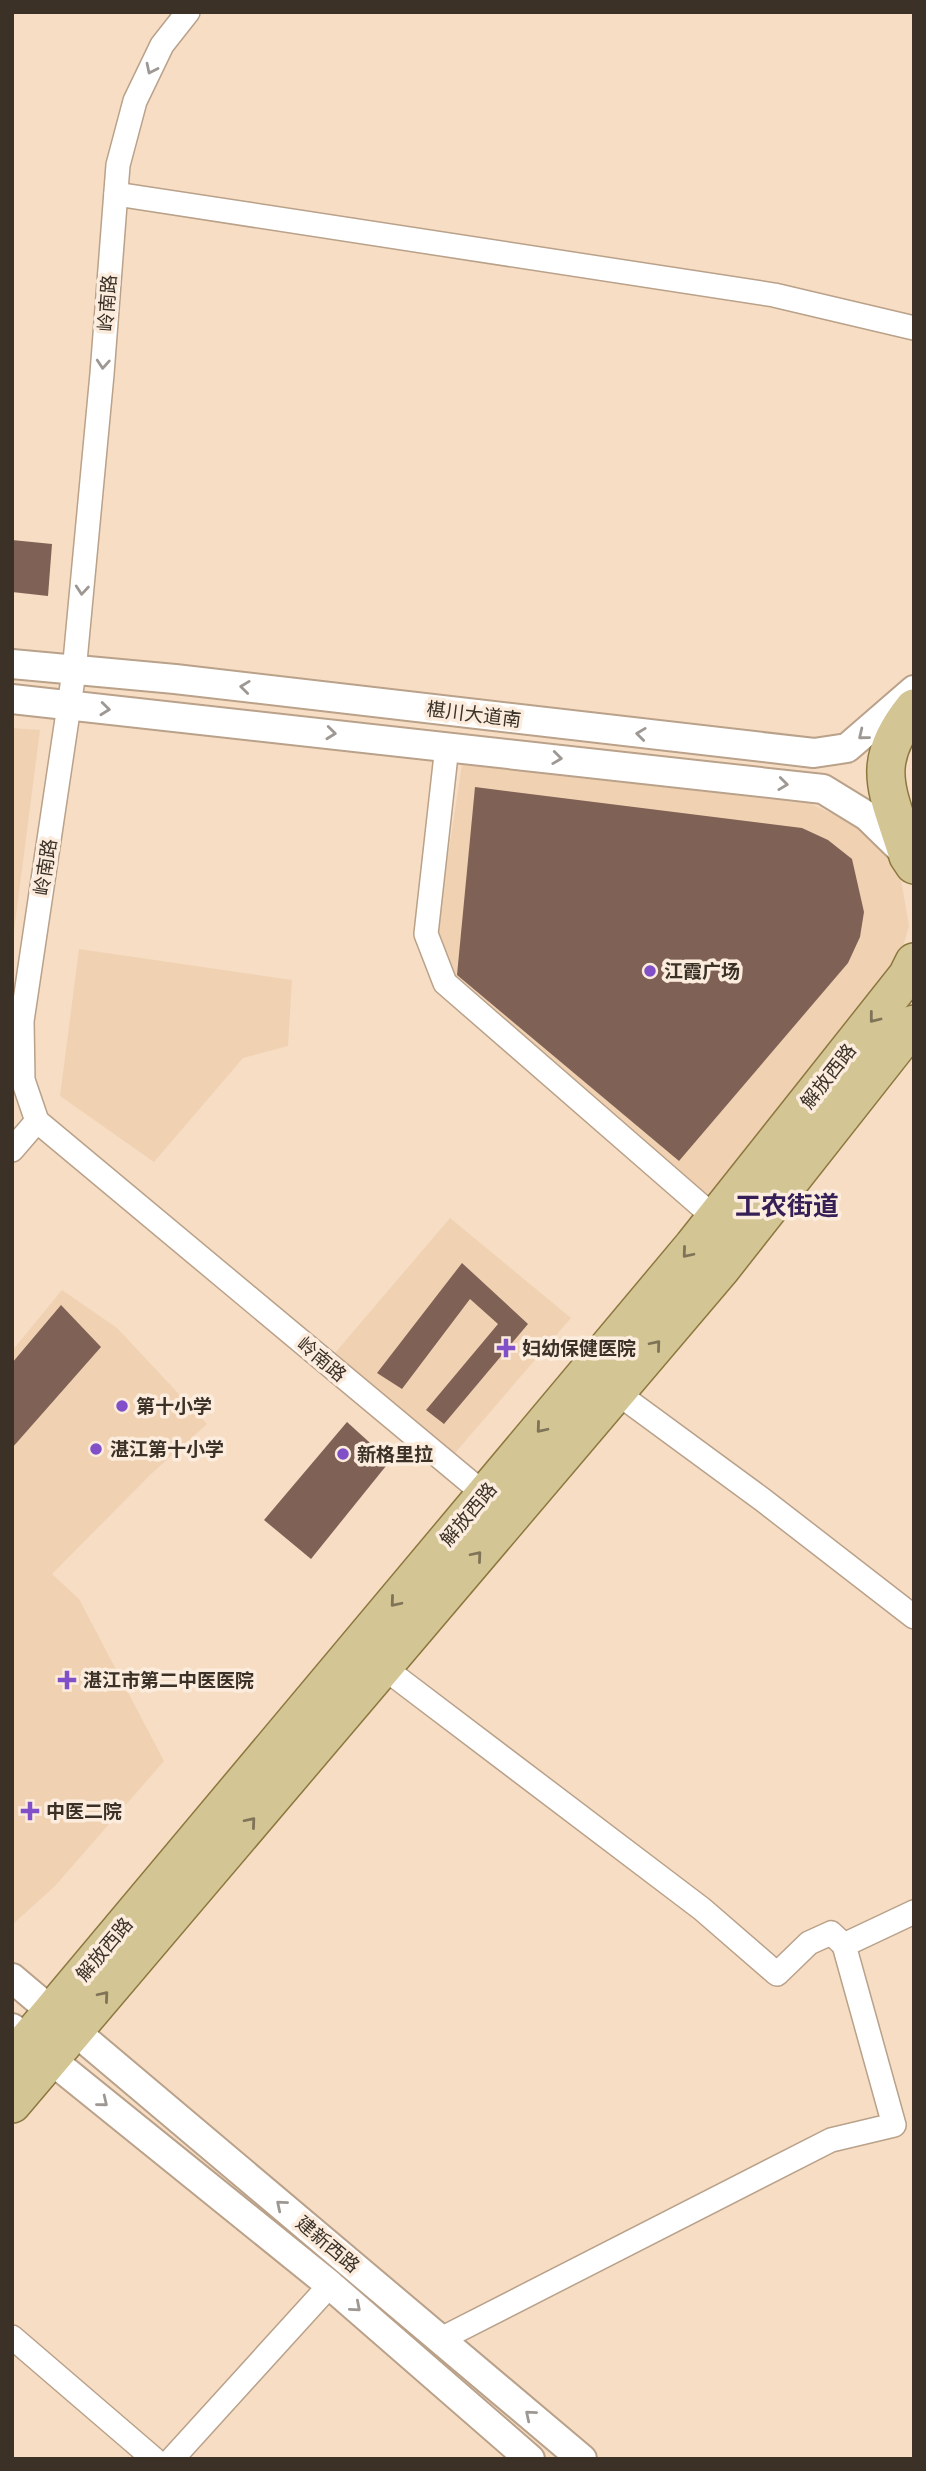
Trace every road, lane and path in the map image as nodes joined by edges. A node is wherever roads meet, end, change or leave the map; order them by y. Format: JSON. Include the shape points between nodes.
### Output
{"nodes":[{"id":1,"x":188,"y":12,"type":"edge"},
{"id":2,"x":116,"y":194,"type":"junction"},
{"id":3,"x":914,"y":328,"type":"edge"},
{"id":4,"x":12,"y":664,"type":"edge"},
{"id":5,"x":74,"y":672,"type":"junction"},
{"id":6,"x":12,"y":699,"type":"edge"},
{"id":7,"x":70,"y":705,"type":"junction"},
{"id":8,"x":911,"y":705,"type":"edge"},
{"id":9,"x":447,"y":746,"type":"junction"},
{"id":10,"x":912,"y":869,"type":"edge"},
{"id":11,"x":914,"y":962,"type":"edge"},
{"id":12,"x":914,"y":1024,"type":"edge"},
{"id":13,"x":37,"y":1121,"type":"junction"},
{"id":14,"x":12,"y":1150,"type":"edge"},
{"id":15,"x":716,"y":1218,"type":"junction"},
{"id":16,"x":616,"y":1392,"type":"junction"},
{"id":17,"x":498,"y":1505,"type":"junction"},
{"id":18,"x":914,"y":1617,"type":"edge"},
{"id":19,"x":383,"y":1667,"type":"junction"},
{"id":20,"x":914,"y":1912,"type":"edge"},
{"id":21,"x":844,"y":1945,"type":"junction"},
{"id":22,"x":12,"y":1978,"type":"edge"},
{"id":23,"x":63,"y":2021,"type":"junction"},
{"id":24,"x":26,"y":2047,"type":"edge"},
{"id":25,"x":12,"y":2104,"type":"edge"},
{"id":26,"x":330,"y":2285,"type":"junction"},
{"id":27,"x":12,"y":2337,"type":"edge"},
{"id":28,"x":440,"y":2339,"type":"junction"},
{"id":29,"x":154,"y":2459,"type":"edge"},
{"id":30,"x":172,"y":2459,"type":"edge"},
{"id":31,"x":530,"y":2459,"type":"edge"},
{"id":32,"x":582,"y":2459,"type":"edge"}],
"edges":[{"from":1,"to":2,"type":"street","name":"岭南路","one_way":true,"via":[[162,45],[135,101],[118,165]]},
{"from":2,"to":3,"type":"street","via":[[774,295]]},
{"from":2,"to":5,"type":"street","name":"岭南路","one_way":true},
{"from":4,"to":5,"type":"street","name":"椹川大道南"},
{"from":5,"to":7,"type":"street","name":"岭南路"},
{"from":8,"to":5,"type":"street","name":"椹川大道南","one_way":true,"via":[[847,748],[814,753],[175,679]]},
{"from":6,"to":7,"type":"street","name":"椹川大道南"},
{"from":7,"to":9,"type":"street","name":"椹川大道南","one_way":true},
{"from":7,"to":13,"type":"street","name":"岭南路","via":[[22,1021],[23,1080]]},
{"from":8,"to":10,"type":"main road","via":[[888,745],[884,776]]},
{"from":9,"to":10,"type":"street","name":"椹川大道南","one_way":true,"via":[[823,789],[867,817]]},
{"from":9,"to":15,"type":"street","via":[[426,934],[445,983]]},
{"from":11,"to":15,"type":"main road","name":"解放西路","one_way":true},
{"from":16,"to":12,"type":"main road","name":"解放西路","one_way":true,"via":[[721,1269]]},
{"from":13,"to":14,"type":"street"},
{"from":13,"to":17,"type":"street","name":"岭南路"},
{"from":15,"to":17,"type":"main road","name":"解放西路","one_way":true},
{"from":16,"to":17,"type":"main road","name":"解放西路"},
{"from":16,"to":18,"type":"street"},
{"from":19,"to":17,"type":"main road","name":"解放西路","one_way":true},
{"from":17,"to":23,"type":"main road","name":"解放西路","one_way":true},
{"from":19,"to":21,"type":"street","via":[[702,1909],[776,1974],[809,1943],[831,1933]]},
{"from":23,"to":19,"type":"main road","name":"解放西路","one_way":true},
{"from":20,"to":21,"type":"street"},
{"from":21,"to":28,"type":"street","via":[[894,2125],[831,2140]]},
{"from":22,"to":23,"type":"street","name":"建新西路"},
{"from":23,"to":24,"type":"main road","name":"解放西路"},
{"from":28,"to":23,"type":"street","name":"建新西路","one_way":true},
{"from":24,"to":25,"type":"main road","name":"解放西路"},
{"from":24,"to":26,"type":"street","name":"建新西路","one_way":true},
{"from":26,"to":30,"type":"street"},
{"from":26,"to":31,"type":"street","name":"建新西路","one_way":true},
{"from":27,"to":29,"type":"street"},
{"from":32,"to":28,"type":"street","name":"建新西路","one_way":true}]}
